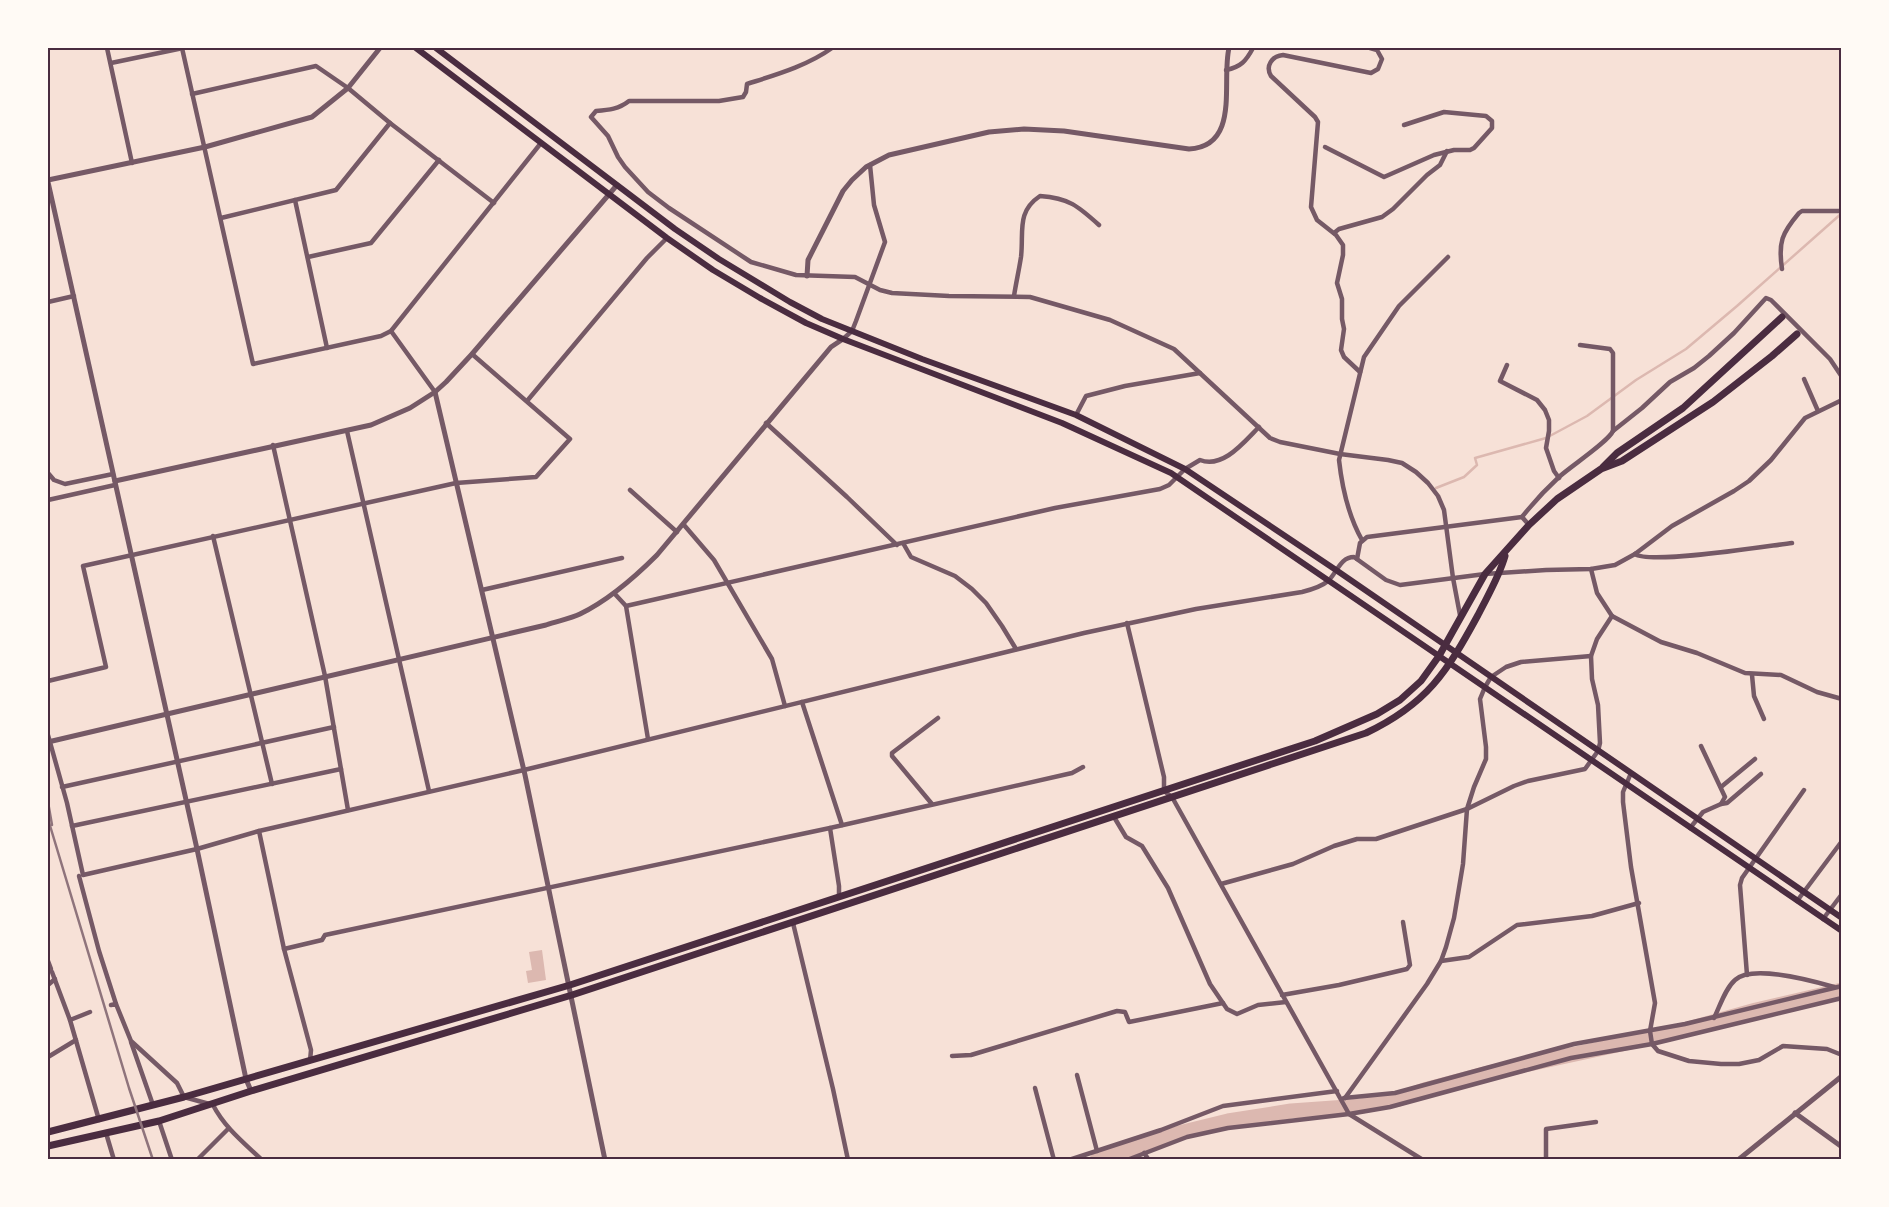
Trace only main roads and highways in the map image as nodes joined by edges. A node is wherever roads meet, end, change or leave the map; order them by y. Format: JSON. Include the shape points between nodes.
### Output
{"nodes":[{"id":1,"x":416,"y":48,"type":"edge"},
{"id":2,"x":436,"y":48,"type":"edge"},
{"id":3,"x":1782,"y":317,"type":"dead end"},
{"id":4,"x":1797,"y":334,"type":"dead end"},
{"id":5,"x":1600,"y":469,"type":"junction"},
{"id":6,"x":1505,"y":553,"type":"junction"},
{"id":7,"x":1444,"y":645,"type":"junction"},
{"id":8,"x":1456,"y":653,"type":"junction"},
{"id":9,"x":1439,"y":656,"type":"junction"},
{"id":10,"x":1450,"y":664,"type":"junction"},
{"id":11,"x":1842,"y":918,"type":"edge"},
{"id":12,"x":1842,"y":932,"type":"edge"},
{"id":13,"x":48,"y":1132,"type":"edge"},
{"id":14,"x":48,"y":1146,"type":"edge"}],
"edges":[{"from":1,"to":9,"type":"main road","via":[[667,238],[753,294],[806,323],[1062,422],[1178,478]]},
{"from":2,"to":7,"type":"main road","via":[[675,229],[790,302],[822,319],[922,359],[1076,415],[1185,469]]},
{"from":3,"to":5,"type":"highway","via":[[1683,408],[1617,453]]},
{"from":4,"to":5,"type":"highway","via":[[1720,396],[1622,461]]},
{"from":5,"to":6,"type":"highway","via":[[1558,499]]},
{"from":6,"to":7,"type":"highway","via":[[1485,574]]},
{"from":6,"to":8,"type":"highway","via":[[1500,573]]},
{"from":7,"to":8,"type":"main road"},
{"from":7,"to":9,"type":"highway"},
{"from":8,"to":10,"type":"highway"},
{"from":8,"to":11,"type":"main road"},
{"from":9,"to":10,"type":"main road"},
{"from":9,"to":13,"type":"highway","via":[[1421,681],[1400,700],[1373,717],[1315,741],[570,985],[184,1097]]},
{"from":10,"to":12,"type":"main road"},
{"from":10,"to":14,"type":"highway","via":[[1418,702],[1384,724],[1328,746],[572,995],[159,1121]]}]}
